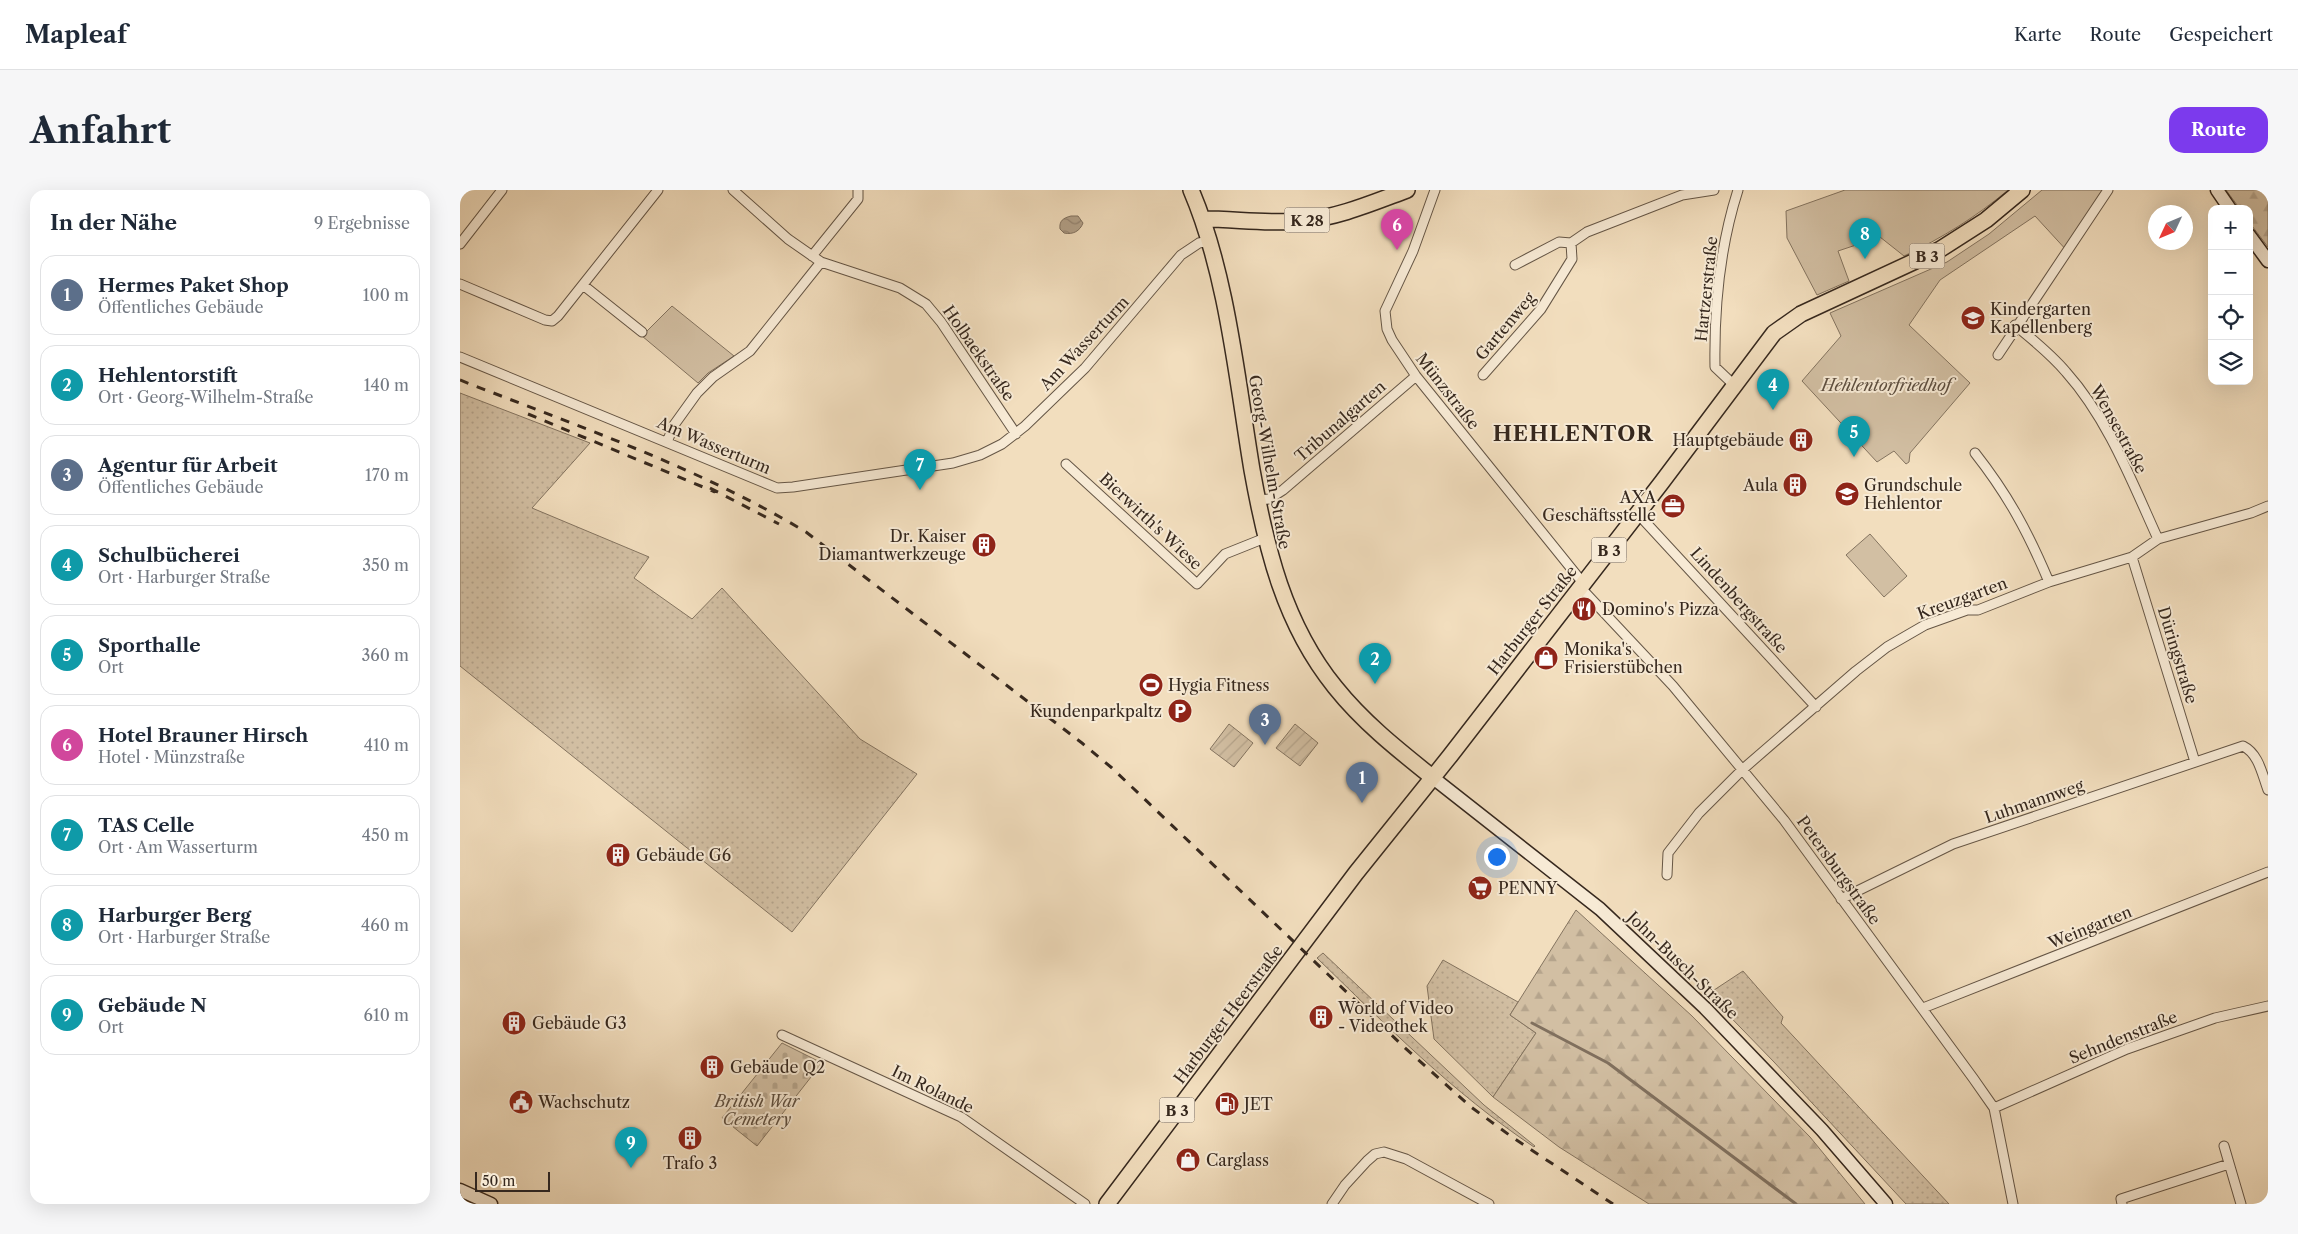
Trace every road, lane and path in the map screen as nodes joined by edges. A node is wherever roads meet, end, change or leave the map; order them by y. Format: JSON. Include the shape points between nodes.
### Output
{"nodes":[{"id":1,"x":502,"y":190,"type":"edge"},
{"id":2,"x":658,"y":190,"type":"edge"},
{"id":3,"x":732,"y":190,"type":"edge"},
{"id":4,"x":858,"y":190,"type":"edge"},
{"id":5,"x":1191,"y":190,"type":"edge"},
{"id":6,"x":1407,"y":190,"type":"edge"},
{"id":7,"x":1434,"y":190,"type":"edge"},
{"id":8,"x":1714,"y":190,"type":"edge"},
{"id":9,"x":1738,"y":190,"type":"edge"},
{"id":10,"x":2022,"y":190,"type":"edge"},
{"id":11,"x":2108,"y":190,"type":"edge"},
{"id":12,"x":2217,"y":190,"type":"edge"},
{"id":13,"x":2227,"y":205,"type":"edge"},
{"id":14,"x":1203,"y":219,"type":"junction"},
{"id":15,"x":1209,"y":240,"type":"junction"},
{"id":16,"x":2253,"y":240,"type":"edge"},
{"id":17,"x":1572,"y":242,"type":"junction"},
{"id":18,"x":460,"y":244,"type":"edge"},
{"id":19,"x":812,"y":256,"type":"junction"},
{"id":20,"x":2268,"y":261,"type":"edge"},
{"id":21,"x":821,"y":262,"type":"junction"},
{"id":22,"x":1515,"y":266,"type":"dead end"},
{"id":23,"x":460,"y":284,"type":"edge"},
{"id":24,"x":583,"y":285,"type":"junction"},
{"id":25,"x":2016,"y":325,"type":"junction"},
{"id":26,"x":642,"y":332,"type":"dead end"},
{"id":27,"x":1998,"y":355,"type":"dead end"},
{"id":28,"x":460,"y":357,"type":"edge"},
{"id":29,"x":1483,"y":375,"type":"dead end"},
{"id":30,"x":1416,"y":376,"type":"junction"},
{"id":31,"x":1734,"y":385,"type":"junction"},
{"id":32,"x":1016,"y":434,"type":"junction"},
{"id":33,"x":667,"y":442,"type":"junction"},
{"id":34,"x":1975,"y":453,"type":"dead end"},
{"id":35,"x":1066,"y":464,"type":"dead end"},
{"id":36,"x":1258,"y":500,"type":"junction"},
{"id":37,"x":2268,"y":506,"type":"edge"},
{"id":38,"x":1638,"y":514,"type":"junction"},
{"id":39,"x":1265,"y":538,"type":"junction"},
{"id":40,"x":2158,"y":539,"type":"junction"},
{"id":41,"x":2132,"y":557,"type":"junction"},
{"id":42,"x":2049,"y":582,"type":"junction"},
{"id":43,"x":1582,"y":585,"type":"junction"},
{"id":44,"x":1816,"y":707,"type":"junction"},
{"id":45,"x":2195,"y":762,"type":"junction"},
{"id":46,"x":1743,"y":769,"type":"junction"},
{"id":47,"x":1432,"y":776,"type":"junction"},
{"id":48,"x":2268,"y":790,"type":"edge"},
{"id":49,"x":2268,"y":872,"type":"edge"},
{"id":50,"x":1667,"y":875,"type":"dead end"},
{"id":51,"x":1842,"y":899,"type":"junction"},
{"id":52,"x":1305,"y":941,"type":"joint"},
{"id":53,"x":2268,"y":1006,"type":"edge"},
{"id":54,"x":1923,"y":1008,"type":"junction"},
{"id":55,"x":782,"y":1035,"type":"dead end"},
{"id":56,"x":1994,"y":1108,"type":"junction"},
{"id":57,"x":2224,"y":1146,"type":"dead end"},
{"id":58,"x":2229,"y":1164,"type":"junction"},
{"id":59,"x":460,"y":1190,"type":"edge"},
{"id":60,"x":491,"y":1204,"type":"edge"},
{"id":61,"x":1085,"y":1204,"type":"edge"},
{"id":62,"x":1107,"y":1204,"type":"edge"},
{"id":63,"x":1332,"y":1204,"type":"edge"},
{"id":64,"x":1489,"y":1204,"type":"edge"},
{"id":65,"x":1886,"y":1204,"type":"edge"},
{"id":66,"x":2013,"y":1204,"type":"edge"},
{"id":67,"x":2122,"y":1204,"type":"edge"},
{"id":68,"x":2240,"y":1204,"type":"edge"}],
"edges":[{"from":1,"to":18,"type":"street"},
{"from":2,"to":24,"type":"street"},
{"from":3,"to":19,"type":"street","name":"Holbaekstraße"},
{"from":4,"to":19,"type":"street","via":[[858,199]]},
{"from":5,"to":14,"type":"main road","name":"Georg-Wilhelm-Straße"},
{"from":6,"to":14,"type":"main road","number":"K 28","via":[[1348,212],[1318,219],[1278,222]]},
{"from":7,"to":30,"type":"street","name":"Münzstraße","via":[[1413,251],[1385,310],[1392,340]]},
{"from":8,"to":17,"type":"street","via":[[1682,195],[1588,232]]},
{"from":9,"to":31,"type":"street","name":"Hartzerstraße","via":[[1725,242],[1715,348],[1715,367]]},
{"from":10,"to":31,"type":"main road","name":"Harburger Straße","number":"B 3","via":[[1986,220],[1939,250],[1791,320],[1768,341]]},
{"from":11,"to":25,"type":"street"},
{"from":12,"to":13,"type":"main road"},
{"from":14,"to":15,"type":"main road","name":"Georg-Wilhelm-Straße"},
{"from":15,"to":32,"type":"street","name":"Am Wasserturm","via":[[1181,255],[1085,368]]},
{"from":15,"to":36,"type":"main road","name":"Georg-Wilhelm-Straße","via":[[1226,314]]},
{"from":16,"to":20,"type":"main road"},
{"from":17,"to":22,"type":"street","via":[[1559,242]]},
{"from":17,"to":29,"type":"street","name":"Gartenweg","via":[[1572,259],[1541,310]]},
{"from":19,"to":21,"type":"street","name":"Holbaekstraße"},
{"from":21,"to":32,"type":"street","name":"Holbaekstraße","via":[[900,288],[926,304]]},
{"from":21,"to":33,"type":"street","via":[[750,351],[713,377],[697,393],[674,425]]},
{"from":23,"to":24,"type":"street","via":[[552,321]]},
{"from":24,"to":26,"type":"street"},
{"from":25,"to":27,"type":"street"},
{"from":25,"to":40,"type":"street","name":"Wensestraße","via":[[2067,372],[2092,406],[2116,448]]},
{"from":28,"to":33,"type":"street","name":"Am Wasserturm"},
{"from":30,"to":36,"type":"street","name":"Tribunalgarten","via":[[1283,490],[1269,499]]},
{"from":30,"to":43,"type":"street","name":"Münzstraße"},
{"from":31,"to":38,"type":"main road","name":"Harburger Straße","number":"B 3"},
{"from":32,"to":33,"type":"street","name":"Am Wasserturm","via":[[987,453],[970,459],[784,488]]},
{"from":34,"to":42,"type":"street","via":[[2014,507]]},
{"from":35,"to":39,"type":"street","name":"Bierwirth's Wiese","via":[[1197,584],[1225,554]]},
{"from":36,"to":39,"type":"main road","name":"Georg-Wilhelm-Straße"},
{"from":37,"to":40,"type":"street","name":"Kreuzgarten"},
{"from":38,"to":43,"type":"main road","name":"Harburger Straße","number":"B 3"},
{"from":38,"to":44,"type":"street","name":"Lindenbergstraße"},
{"from":39,"to":47,"type":"main road","name":"Georg-Wilhelm-Straße","via":[[1287,606],[1316,662],[1349,704],[1381,737]]},
{"from":40,"to":41,"type":"street","name":"Kreuzgarten"},
{"from":41,"to":42,"type":"street","name":"Kreuzgarten"},
{"from":41,"to":45,"type":"street","name":"Düringstraße"},
{"from":42,"to":44,"type":"street","name":"Kreuzgarten","via":[[1978,610],[1967,610],[1925,625],[1886,647]]},
{"from":43,"to":46,"type":"street","name":"Petersburgstraße"},
{"from":43,"to":47,"type":"main road","name":"Harburger Straße","number":"B 3"},
{"from":44,"to":46,"type":"street","name":"Kreuzgarten"},
{"from":45,"to":48,"type":"street","name":"Luhmannweg","via":[[2243,746],[2258,761]]},
{"from":45,"to":51,"type":"street","name":"Luhmannweg","via":[[1953,844]]},
{"from":46,"to":50,"type":"street","name":"Kreuzgarten","via":[[1698,813],[1668,854]]},
{"from":46,"to":51,"type":"street","name":"Petersburgstraße"},
{"from":47,"to":52,"type":"main road","name":"Harburger Straße","number":"B 3"},
{"from":47,"to":65,"type":"main road","name":"John-Busch-Straße","via":[[1600,909],[1705,1008],[1822,1130]]},
{"from":49,"to":54,"type":"street","name":"Weingarten"},
{"from":51,"to":54,"type":"street","name":"Petersburgstraße"},
{"from":52,"to":62,"type":"main road","name":"Harburger Heerstraße","number":"B 3"},
{"from":53,"to":56,"type":"street","name":"Sehndenstraße","via":[[2215,1018],[2127,1049]]},
{"from":54,"to":56,"type":"street","name":"Petersburgstraße"},
{"from":55,"to":61,"type":"street","name":"Im Rolande","via":[[961,1117]]},
{"from":56,"to":66,"type":"street","name":"Petersburgstraße"},
{"from":57,"to":58,"type":"street"},
{"from":58,"to":67,"type":"street","via":[[2120,1198]]},
{"from":58,"to":68,"type":"street"},
{"from":59,"to":60,"type":"main road"},
{"from":63,"to":64,"type":"street","via":[[1367,1161],[1374,1154],[1384,1152],[1406,1159]]}]}
